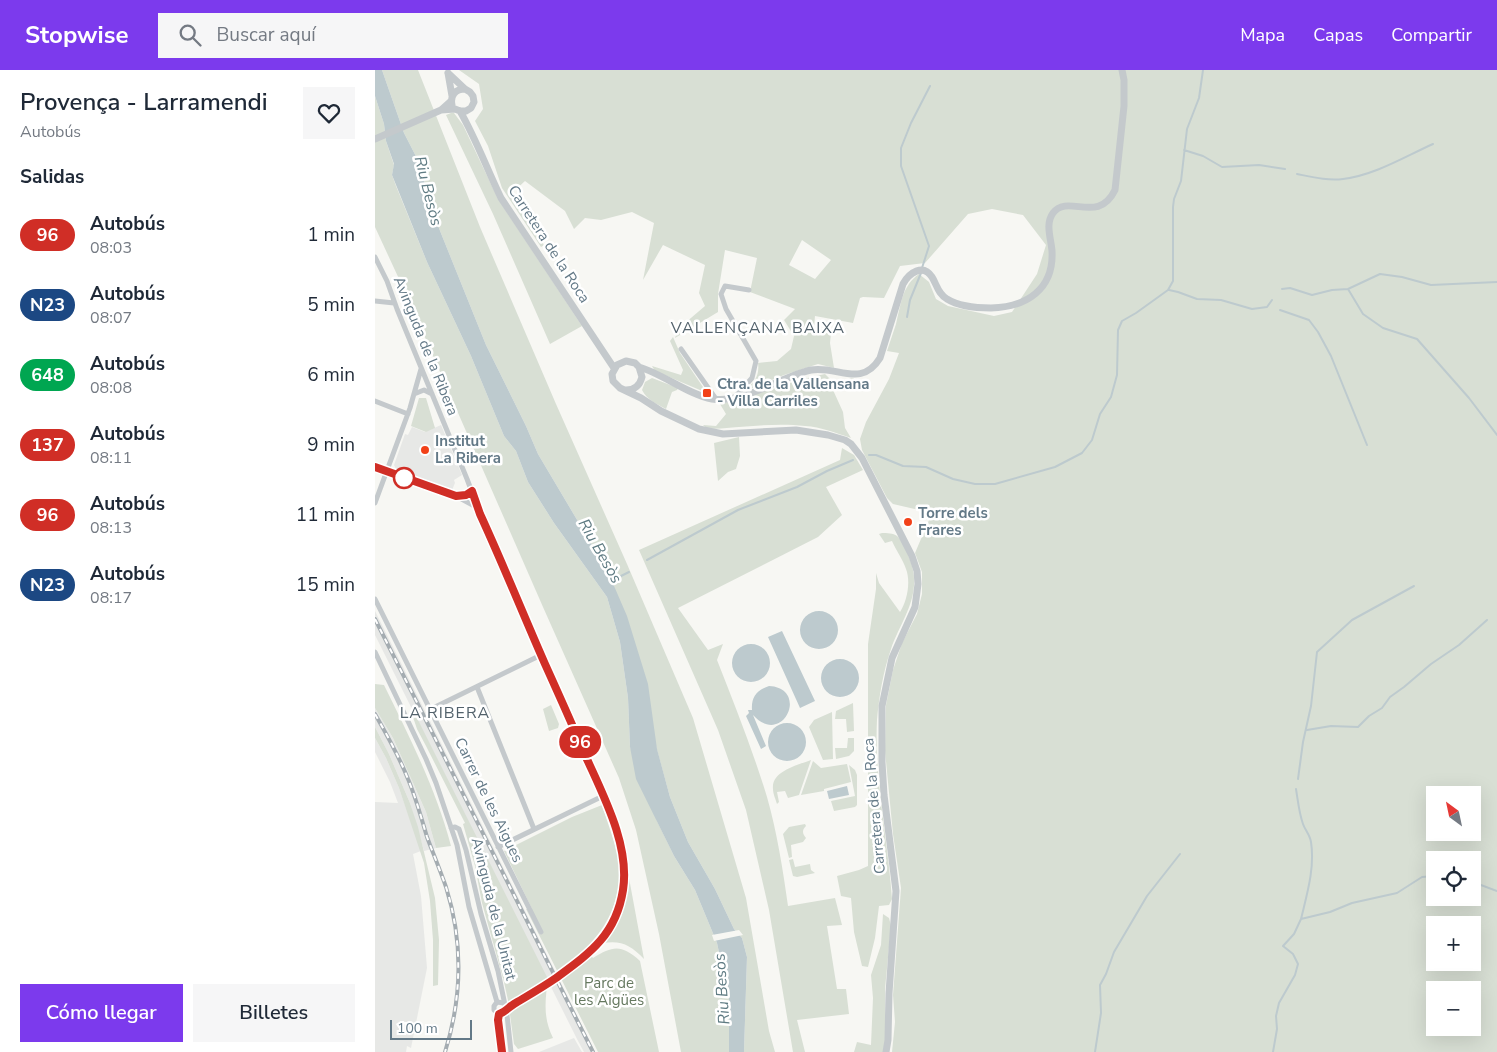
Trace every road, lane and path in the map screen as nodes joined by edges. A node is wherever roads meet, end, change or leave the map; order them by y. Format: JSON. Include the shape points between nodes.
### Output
{"nodes":[{"id":1,"x":1122,"y":70,"type":"edge"},
{"id":2,"x":448,"y":71,"type":"edge"},
{"id":3,"x":465,"y":89,"type":"junction"},
{"id":4,"x":452,"y":98,"type":"junction"},
{"id":5,"x":469,"y":109,"type":"junction"},
{"id":6,"x":441,"y":110,"type":"junction"},
{"id":7,"x":457,"y":110,"type":"junction"},
{"id":8,"x":470,"y":129,"type":"junction"},
{"id":9,"x":375,"y":139,"type":"edge"},
{"id":10,"x":375,"y":257,"type":"edge"},
{"id":11,"x":749,"y":290,"type":"dead end"},
{"id":12,"x":375,"y":301,"type":"edge"},
{"id":13,"x":394,"y":303,"type":"junction"},
{"id":14,"x":681,"y":349,"type":"dead end"},
{"id":15,"x":603,"y":350,"type":"junction"},
{"id":16,"x":621,"y":362,"type":"junction"},
{"id":17,"x":639,"y":367,"type":"junction"},
{"id":18,"x":614,"y":368,"type":"junction"},
{"id":19,"x":421,"y":369,"type":"junction"},
{"id":20,"x":656,"y":375,"type":"junction"},
{"id":21,"x":642,"y":377,"type":"junction"},
{"id":22,"x":637,"y":387,"type":"junction"},
{"id":23,"x":626,"y":390,"type":"junction"},
{"id":24,"x":414,"y":394,"type":"junction"},
{"id":25,"x":433,"y":394,"type":"junction"},
{"id":26,"x":641,"y":398,"type":"junction"},
{"id":27,"x":734,"y":398,"type":"junction"},
{"id":28,"x":716,"y":399,"type":"junction"},
{"id":29,"x":375,"y":401,"type":"edge"},
{"id":30,"x":408,"y":414,"type":"junction"},
{"id":31,"x":375,"y":467,"type":"edge"},
{"id":32,"x":387,"y":472,"type":"junction"},
{"id":33,"x":472,"y":491,"type":"junction"},
{"id":34,"x":456,"y":496,"type":"junction"},
{"id":35,"x":375,"y":503,"type":"edge"},
{"id":36,"x":478,"y":508,"type":"junction"},
{"id":37,"x":375,"y":599,"type":"edge"},
{"id":38,"x":375,"y":652,"type":"edge"},
{"id":39,"x":541,"y":655,"type":"junction"},
{"id":40,"x":477,"y":687,"type":"junction"},
{"id":41,"x":431,"y":709,"type":"junction"},
{"id":42,"x":603,"y":796,"type":"junction"},
{"id":43,"x":451,"y":828,"type":"junction"},
{"id":44,"x":534,"y":829,"type":"junction"},
{"id":45,"x":498,"y":847,"type":"junction"},
{"id":46,"x":541,"y":932,"type":"dead end"},
{"id":47,"x":497,"y":1002,"type":"junction"},
{"id":48,"x":505,"y":1007,"type":"junction"},
{"id":49,"x":499,"y":1014,"type":"junction"},
{"id":50,"x":502,"y":1052,"type":"edge"},
{"id":51,"x":511,"y":1052,"type":"edge"},
{"id":52,"x":886,"y":1052,"type":"edge"}],
"edges":[{"from":1,"to":27,"type":"street","via":[[1124,106],[1115,190],[1111,198],[1100,206],[1064,207],[1051,215],[1050,271],[1043,285],[1029,300],[1009,306],[971,307],[945,298],[932,276],[924,270],[913,271],[903,284],[880,358],[867,372],[854,375],[809,370]]},
{"from":2,"to":3,"type":"street"},
{"from":2,"to":4,"type":"street"},
{"from":3,"to":4,"type":"street","via":[[458,90]]},
{"from":3,"to":5,"type":"street","via":[[473,98]]},
{"from":4,"to":6,"type":"street"},
{"from":4,"to":7,"type":"street"},
{"from":5,"to":7,"type":"street","via":[[464,112]]},
{"from":5,"to":8,"type":"street","name":"Carretera de la Roca"},
{"from":6,"to":7,"type":"street"},
{"from":6,"to":9,"type":"street"},
{"from":7,"to":8,"type":"street","name":"Carretera de la Roca"},
{"from":8,"to":15,"type":"street","name":"Carretera de la Roca","via":[[501,198]]},
{"from":10,"to":13,"type":"street","name":"Avinguda de la Ribera"},
{"from":11,"to":27,"type":"street","via":[[725,286],[721,294],[726,309],[756,360],[752,378]]},
{"from":12,"to":13,"type":"street"},
{"from":13,"to":19,"type":"street","name":"Avinguda de la Ribera"},
{"from":14,"to":28,"type":"street"},
{"from":15,"to":16,"type":"street"},
{"from":15,"to":18,"type":"street","name":"Carretera de la Roca"},
{"from":16,"to":17,"type":"street","via":[[631,361]]},
{"from":16,"to":18,"type":"street"},
{"from":17,"to":20,"type":"street"},
{"from":17,"to":21,"type":"street"},
{"from":18,"to":23,"type":"street","via":[[613,381]]},
{"from":19,"to":24,"type":"street"},
{"from":19,"to":25,"type":"street","name":"Avinguda de la Ribera"},
{"from":20,"to":21,"type":"street"},
{"from":20,"to":28,"type":"street"},
{"from":21,"to":22,"type":"street"},
{"from":22,"to":23,"type":"street"},
{"from":22,"to":26,"type":"street"},
{"from":23,"to":26,"type":"street"},
{"from":24,"to":25,"type":"street","via":[[424,390]]},
{"from":24,"to":30,"type":"street"},
{"from":25,"to":33,"type":"street","name":"Avinguda de la Ribera"},
{"from":26,"to":52,"type":"street","name":"Carretera de la Roca","via":[[708,432],[795,430],[845,440],[862,458],[914,562],[918,584],[915,607],[892,658],[882,706],[884,795],[896,891]]},
{"from":27,"to":28,"type":"street"},
{"from":29,"to":30,"type":"street"},
{"from":30,"to":32,"type":"street"},
{"from":31,"to":32,"type":"street"},
{"from":32,"to":34,"type":"street"},
{"from":32,"to":35,"type":"street"},
{"from":33,"to":34,"type":"street"},
{"from":33,"to":36,"type":"street","name":"Avinguda de la Ribera"},
{"from":34,"to":36,"type":"street"},
{"from":36,"to":39,"type":"street","name":"Avinguda de la Ribera"},
{"from":37,"to":41,"type":"street","name":"Carrer de les Aigues"},
{"from":38,"to":43,"type":"street","name":"Avinguda de la Unitat","via":[[433,773]]},
{"from":39,"to":40,"type":"street"},
{"from":39,"to":42,"type":"street","name":"Avinguda de la Ribera"},
{"from":40,"to":41,"type":"street"},
{"from":40,"to":44,"type":"street"},
{"from":41,"to":45,"type":"street","name":"Carrer de les Aigues"},
{"from":42,"to":44,"type":"street"},
{"from":42,"to":48,"type":"street","name":"Avinguda de la Ribera","bridge":true,"via":[[623,861],[623,890],[616,915],[593,950],[540,989]]},
{"from":43,"to":47,"type":"street","name":"Avinguda de la Unitat","via":[[469,907]]},
{"from":43,"to":51,"type":"street","name":"Avinguda de la Unitat","via":[[459,829],[466,850],[498,971]]},
{"from":44,"to":45,"type":"street"},
{"from":45,"to":46,"type":"street","name":"Carrer de les Aigues"},
{"from":47,"to":48,"type":"street","name":"Avinguda de la Unitat","bridge":true,"via":[[502,1001]]},
{"from":47,"to":49,"type":"street","name":"Avinguda de la Unitat","via":[[493,1008]]},
{"from":48,"to":49,"type":"street","bridge":true},
{"from":49,"to":50,"type":"street","name":"Avinguda de la Unitat"}]}
